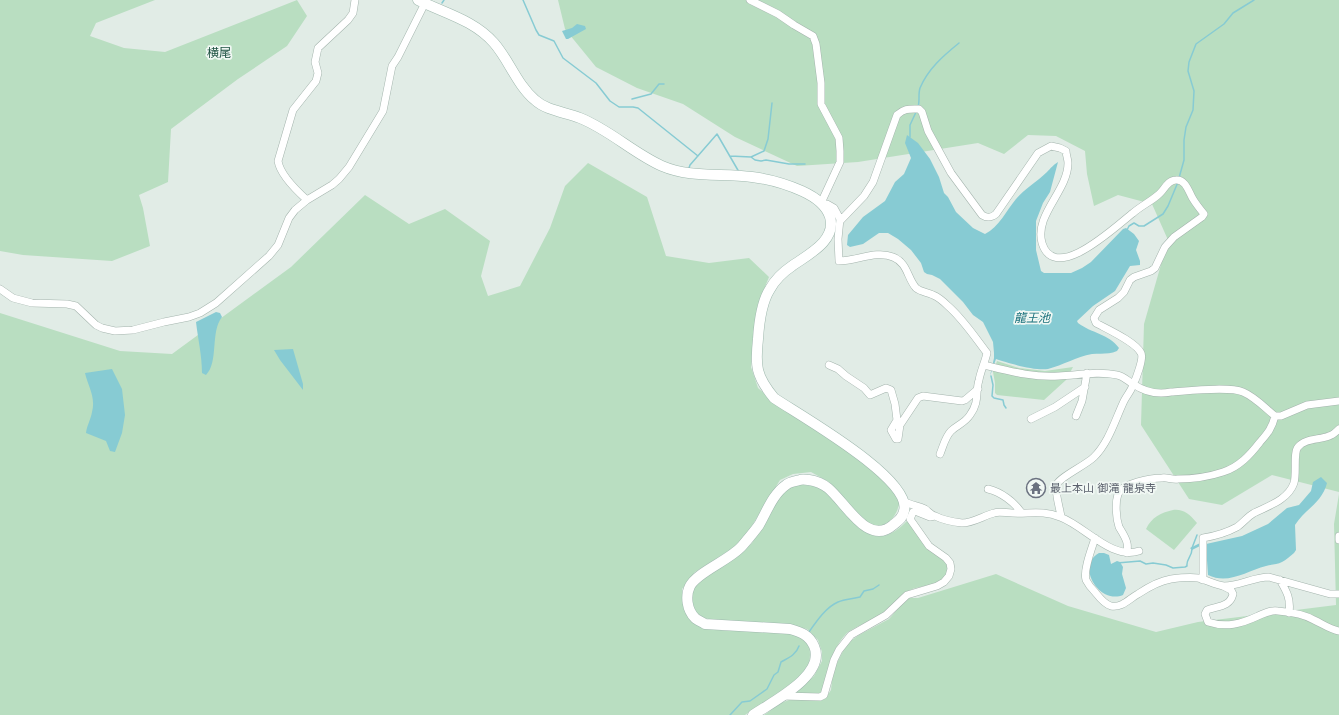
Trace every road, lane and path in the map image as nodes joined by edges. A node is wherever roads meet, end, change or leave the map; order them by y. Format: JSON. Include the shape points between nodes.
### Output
{"nodes":[{"id":1,"x":355,"y":0,"type":"edge"},
{"id":2,"x":750,"y":0,"type":"edge"},
{"id":3,"x":422,"y":2,"type":"edge"},
{"id":4,"x":307,"y":200,"type":"junction"},
{"id":5,"x":822,"y":204,"type":"junction"},
{"id":6,"x":840,"y":221,"type":"junction"},
{"id":7,"x":0,"y":289,"type":"edge"},
{"id":8,"x":828,"y":365,"type":"dead end"},
{"id":9,"x":990,"y":367,"type":"junction"},
{"id":10,"x":1087,"y":373,"type":"junction"},
{"id":11,"x":1134,"y":385,"type":"junction"},
{"id":12,"x":1085,"y":387,"type":"junction"},
{"id":13,"x":978,"y":389,"type":"junction"},
{"id":14,"x":1339,"y":402,"type":"edge"},
{"id":15,"x":1076,"y":416,"type":"dead end"},
{"id":16,"x":1275,"y":416,"type":"junction"},
{"id":17,"x":1031,"y":419,"type":"dead end"},
{"id":18,"x":1339,"y":429,"type":"edge"},
{"id":19,"x":940,"y":454,"type":"dead end"},
{"id":20,"x":988,"y":489,"type":"dead end"},
{"id":21,"x":905,"y":502,"type":"junction"},
{"id":22,"x":1021,"y":512,"type":"junction"},
{"id":23,"x":935,"y":516,"type":"junction"},
{"id":24,"x":1060,"y":517,"type":"junction"},
{"id":25,"x":1339,"y":536,"type":"edge"},
{"id":26,"x":1095,"y":538,"type":"junction"},
{"id":27,"x":1339,"y":540,"type":"edge"},
{"id":28,"x":1139,"y":550,"type":"dead end"},
{"id":29,"x":1127,"y":553,"type":"junction"},
{"id":30,"x":1203,"y":580,"type":"junction"},
{"id":31,"x":1280,"y":580,"type":"junction"},
{"id":32,"x":1222,"y":585,"type":"junction"},
{"id":33,"x":1339,"y":594,"type":"edge"},
{"id":34,"x":1289,"y":612,"type":"junction"},
{"id":35,"x":1339,"y":631,"type":"edge"},
{"id":36,"x":783,"y":696,"type":"junction"},
{"id":37,"x":753,"y":715,"type":"edge"}],
"edges":[{"from":1,"to":4,"type":"street","via":[[353,13],[348,20],[318,48],[315,62],[318,73],[316,81],[293,110],[278,161],[285,175]]},
{"from":2,"to":5,"type":"street","via":[[813,36],[816,44],[821,104],[838,138],[840,151],[840,162]]},
{"from":3,"to":4,"type":"street","via":[[392,66],[383,111],[371,133],[339,178]]},
{"from":3,"to":5,"type":"street","via":[[462,19],[481,31],[494,43],[535,100],[551,109],[580,118],[603,129],[660,166],[677,172],[700,175],[768,179],[807,194]]},
{"from":4,"to":7,"type":"street","via":[[289,218],[278,245],[269,256],[216,303],[189,317],[133,330],[115,331],[96,325],[76,306],[32,303],[13,298]]},
{"from":5,"to":6,"type":"street","via":[[834,208]]},
{"from":5,"to":21,"type":"street","via":[[830,217],[826,240],[777,278],[769,290],[758,329],[756,364],[760,378],[774,398],[871,464],[893,484]]},
{"from":6,"to":9,"type":"street","via":[[839,261],[883,254],[900,260],[915,286],[934,295],[948,306],[973,332],[987,352]]},
{"from":6,"to":11,"type":"street","via":[[864,196],[873,182],[897,115],[907,109],[919,109],[922,112],[928,130],[952,173],[986,217],[996,214],[1038,153],[1051,146],[1066,151],[1068,162],[1063,185],[1044,220],[1041,233],[1046,250],[1051,256],[1059,259],[1079,254],[1160,195],[1168,182],[1182,181],[1204,214],[1174,237],[1165,247],[1155,268],[1134,276],[1124,292],[1099,310],[1094,318],[1096,323],[1121,336],[1141,352]]},
{"from":8,"to":13,"type":"street","via":[[838,369],[870,395],[886,388],[891,390],[897,420],[891,430],[896,439],[900,425],[918,398],[923,396],[962,401]]},
{"from":9,"to":10,"type":"street","via":[[1043,376]]},
{"from":9,"to":13,"type":"street","via":[[978,381]]},
{"from":10,"to":11,"type":"street","via":[[1119,375]]},
{"from":10,"to":12,"type":"street"},
{"from":11,"to":16,"type":"street","via":[[1151,393],[1164,394],[1241,390]]},
{"from":11,"to":24,"type":"street","via":[[1112,430],[1095,456],[1058,482],[1056,487]]},
{"from":12,"to":15,"type":"street"},
{"from":12,"to":17,"type":"street"},
{"from":13,"to":19,"type":"street","via":[[978,399],[970,416],[951,431]]},
{"from":14,"to":16,"type":"street","via":[[1307,405]]},
{"from":16,"to":29,"type":"street","via":[[1273,427],[1253,452],[1233,468],[1198,478],[1163,478],[1135,482],[1123,488],[1116,499],[1116,510],[1118,525],[1127,544]]},
{"from":18,"to":30,"type":"street","via":[[1330,436],[1306,441],[1298,446],[1293,484],[1272,506],[1252,514],[1238,526],[1222,534],[1202,538]]},
{"from":20,"to":22,"type":"street","via":[[995,490],[1016,505]]},
{"from":21,"to":23,"type":"street"},
{"from":21,"to":36,"type":"street","via":[[900,519],[882,532],[865,527],[827,487],[815,481],[801,479],[786,484],[773,498],[750,538],[736,553],[696,578],[691,585],[688,606],[695,618],[705,624],[790,629],[810,639],[815,648],[816,659],[812,669]]},
{"from":22,"to":23,"type":"street","via":[[994,512],[964,523]]},
{"from":22,"to":24,"type":"street","via":[[1045,512]]},
{"from":23,"to":36,"type":"street","via":[[913,512],[910,519],[929,546],[950,563],[949,576],[944,582],[907,595],[886,615],[851,634],[834,660],[824,695]]},
{"from":24,"to":26,"type":"street"},
{"from":25,"to":27,"type":"street"},
{"from":26,"to":29,"type":"street"},
{"from":26,"to":30,"type":"street","via":[[1086,579],[1093,591],[1111,606],[1124,604],[1155,584],[1170,579]]},
{"from":28,"to":29,"type":"street"},
{"from":30,"to":32,"type":"street"},
{"from":31,"to":32,"type":"street","via":[[1261,577]]},
{"from":31,"to":33,"type":"street","via":[[1330,594]]},
{"from":31,"to":34,"type":"street","via":[[1290,600]]},
{"from":32,"to":34,"type":"street","via":[[1231,590],[1232,600],[1207,610],[1205,614],[1208,622],[1228,626],[1268,612]]},
{"from":34,"to":35,"type":"street"},
{"from":36,"to":37,"type":"street"}]}
